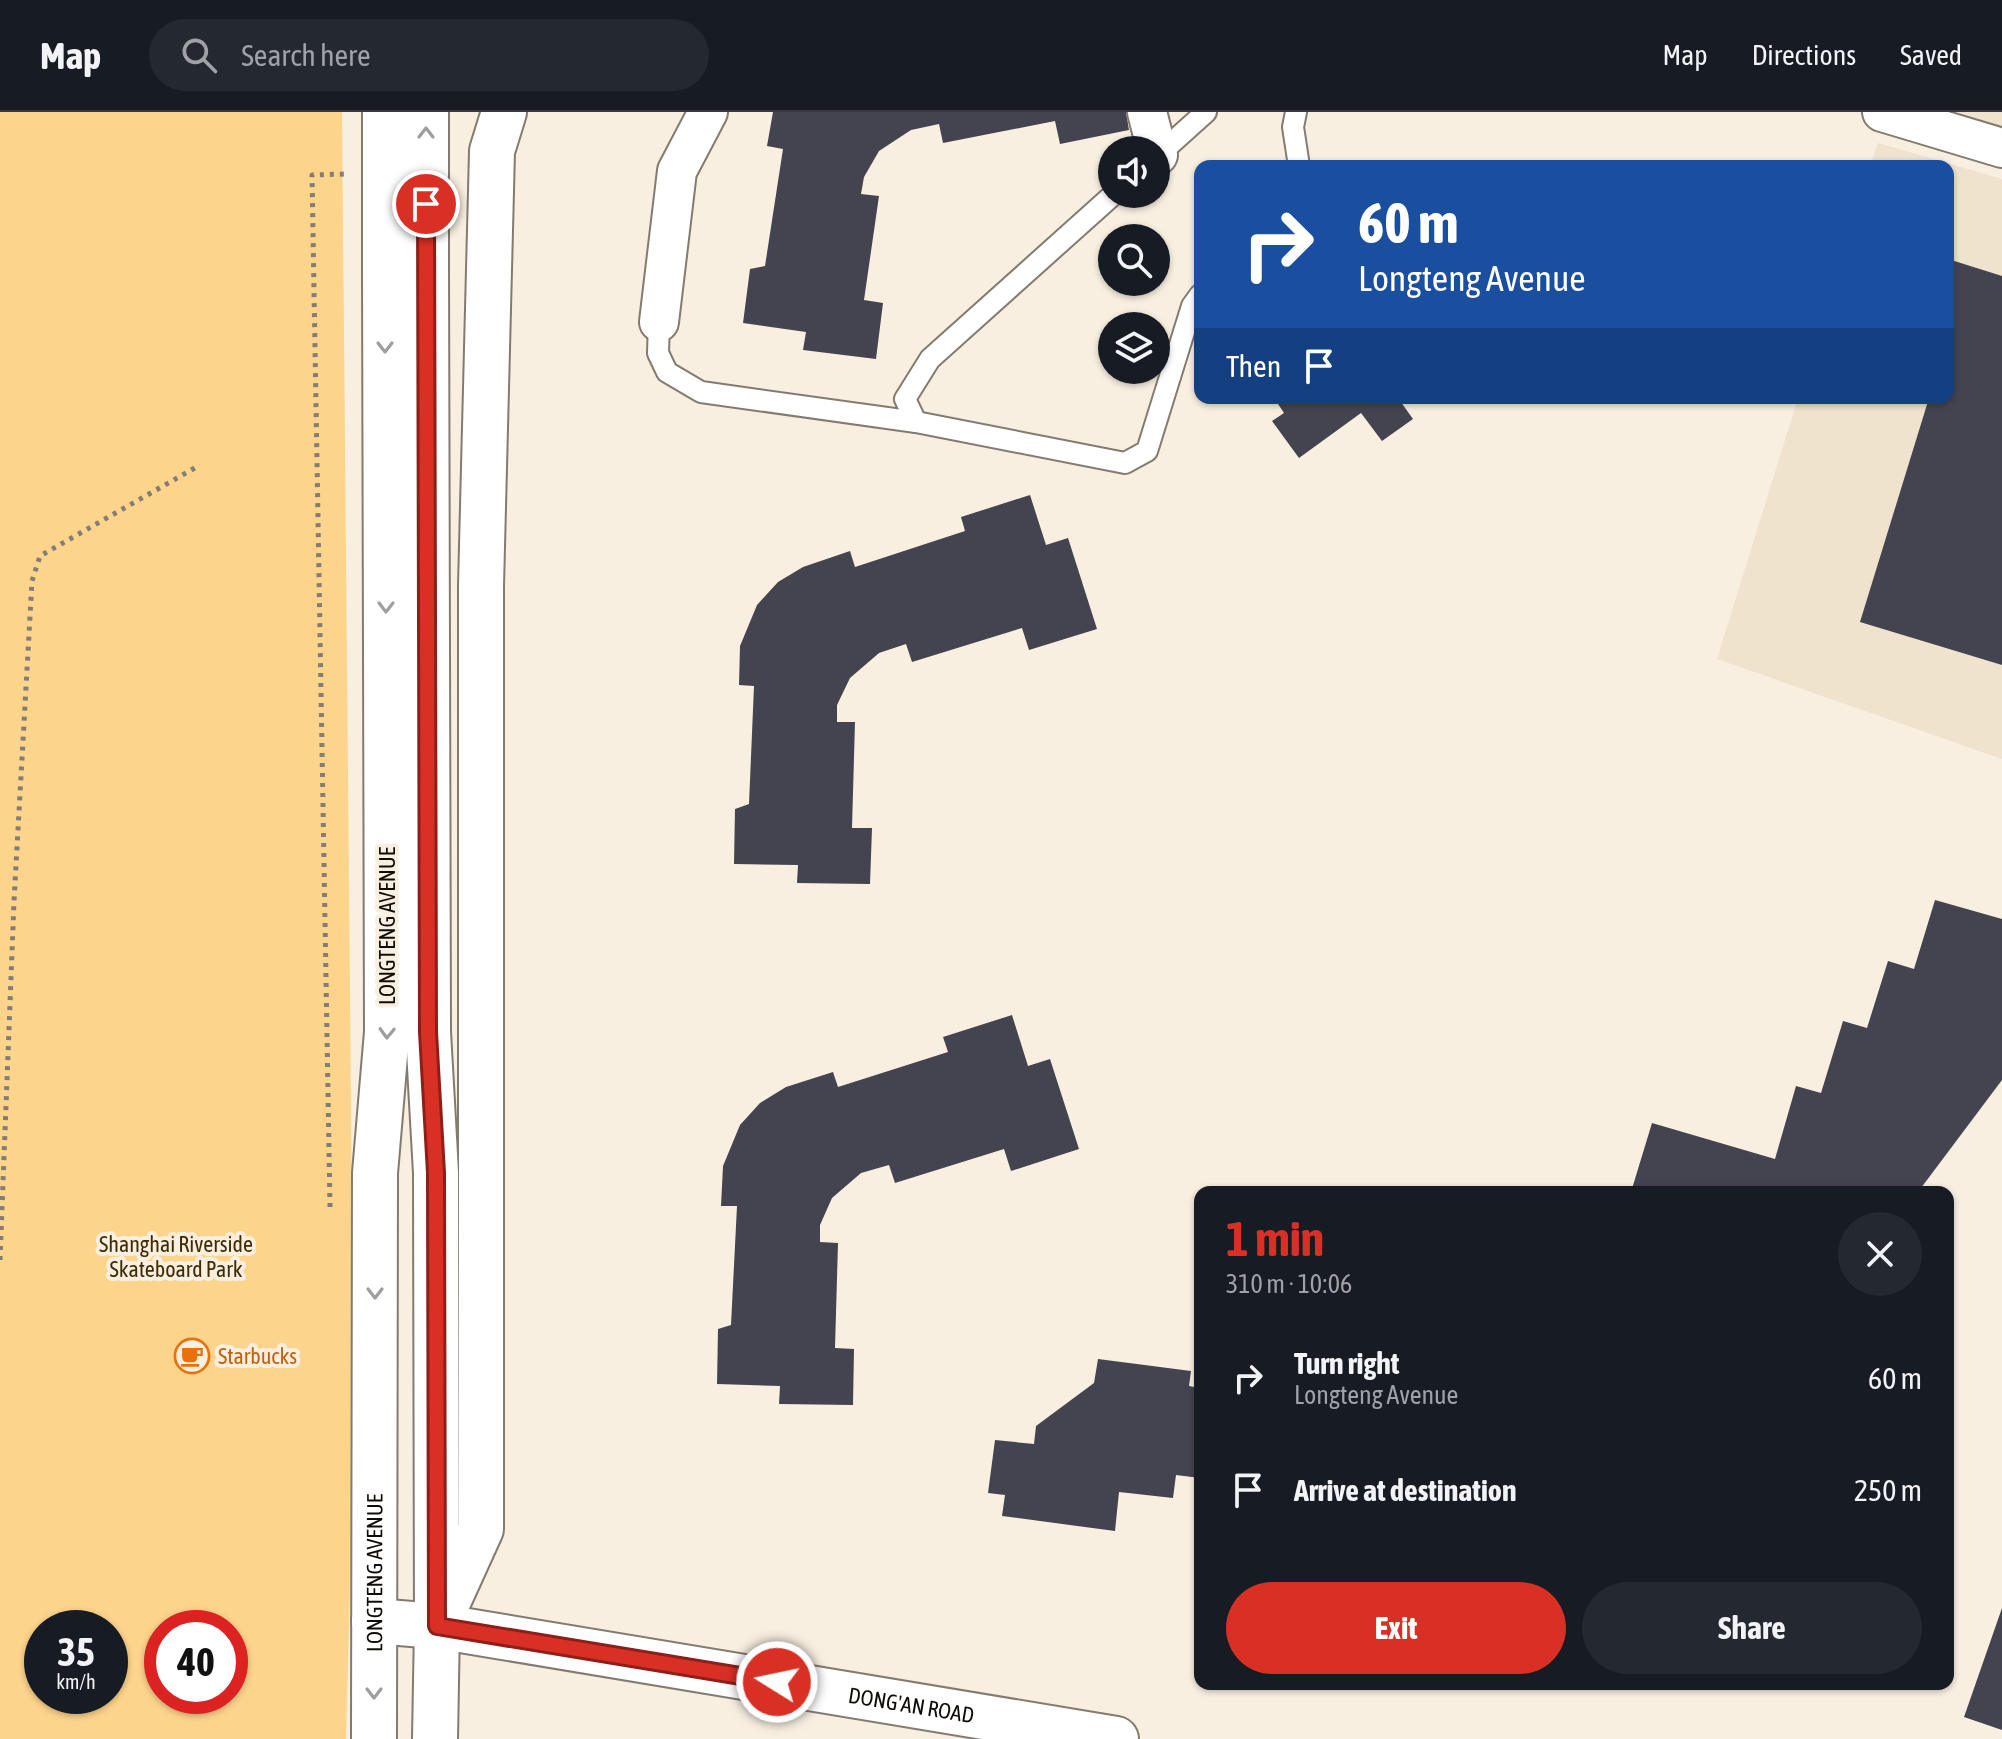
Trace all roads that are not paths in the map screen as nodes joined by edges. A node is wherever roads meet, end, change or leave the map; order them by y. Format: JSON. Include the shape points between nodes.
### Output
{"nodes":[{"id":1,"x":385,"y":112,"type":"edge"},
{"id":2,"x":426,"y":112,"type":"edge"},
{"id":3,"x":504,"y":112,"type":"edge"},
{"id":4,"x":708,"y":112,"type":"edge"},
{"id":5,"x":1147,"y":112,"type":"edge"},
{"id":6,"x":1206,"y":112,"type":"edge"},
{"id":7,"x":1296,"y":112,"type":"edge"},
{"id":8,"x":1882,"y":112,"type":"edge"},
{"id":9,"x":1152,"y":136,"type":"edge"},
{"id":10,"x":1170,"y":144,"type":"edge"},
{"id":11,"x":2002,"y":148,"type":"edge"},
{"id":12,"x":1298,"y":160,"type":"edge"},
{"id":13,"x":1098,"y":208,"type":"edge"},
{"id":14,"x":1194,"y":303,"type":"edge"},
{"id":15,"x":659,"y":322,"type":"joint"},
{"id":16,"x":916,"y":422,"type":"junction"},
{"id":17,"x":407,"y":898,"type":"junction"},
{"id":18,"x":374,"y":1621,"type":"junction"},
{"id":19,"x":437,"y":1626,"type":"junction"},
{"id":20,"x":374,"y":1739,"type":"edge"},
{"id":21,"x":435,"y":1739,"type":"edge"},
{"id":22,"x":1116,"y":1739,"type":"edge"}],
"edges":[{"from":1,"to":17,"type":"main road","name":"LONGTENG AVENUE","one_way":true,"bridge":true},
{"from":17,"to":2,"type":"main road","name":"LONGTENG AVENUE","one_way":true,"bridge":true},
{"from":3,"to":19,"type":"main road","via":[[492,151],[481,586],[481,1529]]},
{"from":4,"to":15,"type":"street","via":[[677,171]]},
{"from":5,"to":9,"type":"street"},
{"from":6,"to":10,"type":"lane"},
{"from":7,"to":12,"type":"lane"},
{"from":8,"to":11,"type":"street"},
{"from":13,"to":16,"type":"lane","via":[[930,359],[905,399]]},
{"from":14,"to":16,"type":"lane","via":[[1147,451],[1125,463]]},
{"from":15,"to":16,"type":"lane","via":[[658,353],[667,372],[701,392]]},
{"from":17,"to":18,"type":"main road","name":"LONGTENG AVENUE","one_way":true,"via":[[387,1032],[375,1173]]},
{"from":17,"to":19,"type":"main road","name":"LONGTENG AVENUE","via":[[428,1046],[436,1173]]},
{"from":18,"to":19,"type":"main road","name":"DONG'AN ROAD"},
{"from":18,"to":20,"type":"main road","name":"LONGTENG AVENUE","one_way":true},
{"from":19,"to":21,"type":"main road","name":"LONGTENG AVENUE"},
{"from":19,"to":22,"type":"main road","name":"DONG'AN ROAD"}]}
